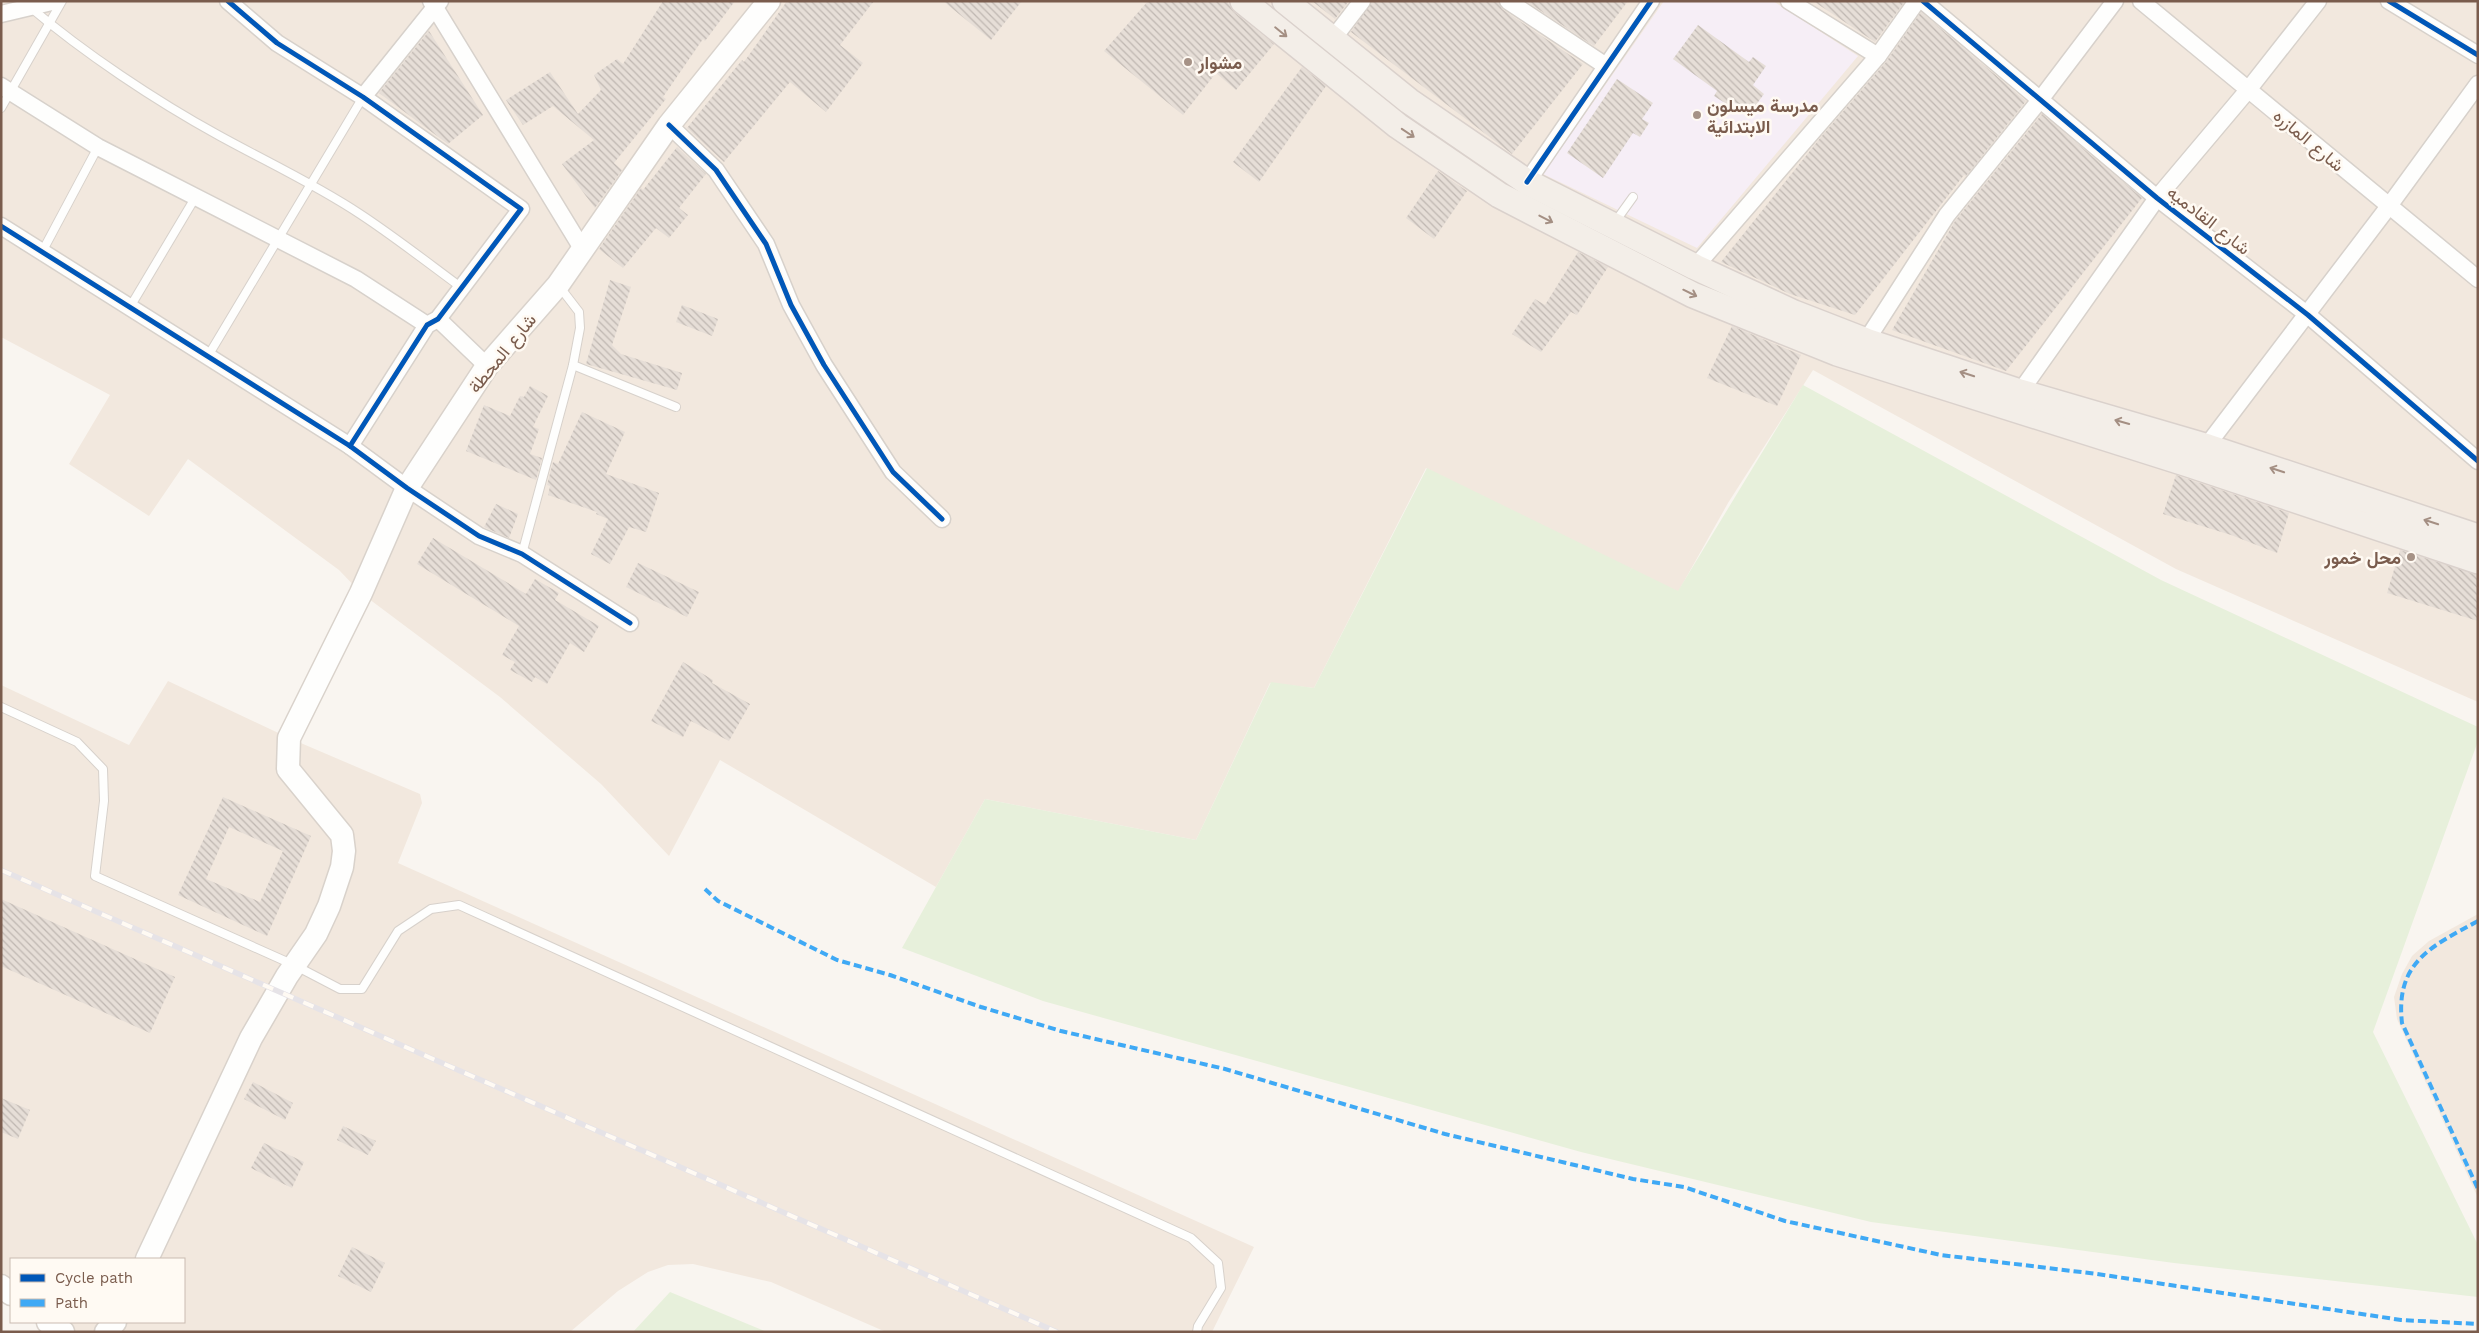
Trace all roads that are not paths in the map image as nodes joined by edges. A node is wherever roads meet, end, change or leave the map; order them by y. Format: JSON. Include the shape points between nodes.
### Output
{"nodes":[{"id":1,"x":56,"y":1,"type":"edge"},
{"id":2,"x":62,"y":1,"type":"edge"},
{"id":3,"x":228,"y":1,"type":"edge"},
{"id":4,"x":768,"y":1,"type":"edge"},
{"id":5,"x":1243,"y":1,"type":"edge"},
{"id":6,"x":1284,"y":1,"type":"edge"},
{"id":7,"x":1362,"y":1,"type":"edge"},
{"id":8,"x":1508,"y":1,"type":"edge"},
{"id":9,"x":1651,"y":1,"type":"edge"},
{"id":10,"x":1789,"y":1,"type":"edge"},
{"id":11,"x":1917,"y":1,"type":"edge"},
{"id":12,"x":1923,"y":1,"type":"edge"},
{"id":13,"x":2115,"y":1,"type":"edge"},
{"id":14,"x":2141,"y":1,"type":"edge"},
{"id":15,"x":2318,"y":1,"type":"edge"},
{"id":16,"x":2388,"y":1,"type":"edge"},
{"id":17,"x":436,"y":4,"type":"edge"},
{"id":18,"x":30,"y":7,"type":"junction"},
{"id":19,"x":1,"y":14,"type":"edge"},
{"id":20,"x":51,"y":24,"type":"junction"},
{"id":21,"x":1332,"y":40,"type":"junction"},
{"id":22,"x":2478,"y":55,"type":"edge"},
{"id":23,"x":1878,"y":56,"type":"junction"},
{"id":24,"x":1606,"y":66,"type":"junction"},
{"id":25,"x":2478,"y":84,"type":"edge"},
{"id":26,"x":6,"y":89,"type":"edge"},
{"id":27,"x":2248,"y":90,"type":"junction"},
{"id":28,"x":363,"y":96,"type":"junction"},
{"id":29,"x":2040,"y":100,"type":"junction"},
{"id":30,"x":1,"y":108,"type":"edge"},
{"id":31,"x":669,"y":125,"type":"junction"},
{"id":32,"x":98,"y":147,"type":"junction"},
{"id":33,"x":1527,"y":182,"type":"junction"},
{"id":34,"x":311,"y":184,"type":"junction"},
{"id":35,"x":1633,"y":197,"type":"dead end"},
{"id":36,"x":195,"y":198,"type":"junction"},
{"id":37,"x":2157,"y":198,"type":"junction"},
{"id":38,"x":2389,"y":206,"type":"junction"},
{"id":39,"x":1613,"y":225,"type":"junction"},
{"id":40,"x":1,"y":226,"type":"edge"},
{"id":41,"x":278,"y":238,"type":"junction"},
{"id":42,"x":583,"y":250,"type":"junction"},
{"id":43,"x":42,"y":252,"type":"junction"},
{"id":44,"x":1695,"y":268,"type":"junction"},
{"id":45,"x":2478,"y":279,"type":"edge"},
{"id":46,"x":558,"y":285,"type":"junction"},
{"id":47,"x":462,"y":288,"type":"junction"},
{"id":48,"x":130,"y":307,"type":"junction"},
{"id":49,"x":2308,"y":314,"type":"junction"},
{"id":50,"x":432,"y":322,"type":"junction"},
{"id":51,"x":1866,"y":341,"type":"junction"},
{"id":52,"x":1837,"y":353,"type":"junction"},
{"id":53,"x":208,"y":356,"type":"junction"},
{"id":54,"x":573,"y":365,"type":"junction"},
{"id":55,"x":487,"y":366,"type":"junction"},
{"id":56,"x":2020,"y":392,"type":"junction"},
{"id":57,"x":676,"y":408,"type":"dead end"},
{"id":58,"x":350,"y":446,"type":"junction"},
{"id":59,"x":2208,"y":447,"type":"junction"},
{"id":60,"x":2478,"y":461,"type":"edge"},
{"id":61,"x":2188,"y":464,"type":"junction"},
{"id":62,"x":407,"y":488,"type":"junction"},
{"id":63,"x":942,"y":519,"type":"dead end"},
{"id":64,"x":2478,"y":537,"type":"edge"},
{"id":65,"x":522,"y":554,"type":"junction"},
{"id":66,"x":2478,"y":561,"type":"edge"},
{"id":67,"x":630,"y":623,"type":"dead end"},
{"id":68,"x":1,"y":707,"type":"edge"},
{"id":69,"x":294,"y":965,"type":"junction"},
{"id":70,"x":147,"y":1258,"type":"edge"},
{"id":71,"x":50,"y":1323,"type":"edge"},
{"id":72,"x":63,"y":1332,"type":"edge"},
{"id":73,"x":1197,"y":1332,"type":"edge"}],
"edges":[{"from":1,"to":18,"type":"street"},
{"from":2,"to":20,"type":"lane"},
{"from":3,"to":28,"type":"street","via":[[277,43]]},
{"from":4,"to":31,"type":"main road","name":"شارع المحطة"},
{"from":5,"to":52,"type":"main road","one_way":true,"via":[[1398,126],[1499,195],[1693,295]]},
{"from":6,"to":21,"type":"main road"},
{"from":7,"to":21,"type":"street"},
{"from":8,"to":24,"type":"street"},
{"from":9,"to":24,"type":"street"},
{"from":10,"to":23,"type":"street"},
{"from":11,"to":23,"type":"street"},
{"from":12,"to":29,"type":"street","name":"شارع القادميه"},
{"from":13,"to":29,"type":"street"},
{"from":14,"to":27,"type":"street","name":"شارع المازره"},
{"from":15,"to":27,"type":"street"},
{"from":16,"to":22,"type":"street"},
{"from":17,"to":28,"type":"street"},
{"from":17,"to":42,"type":"street"},
{"from":18,"to":19,"type":"street"},
{"from":18,"to":20,"type":"lane"},
{"from":20,"to":26,"type":"lane"},
{"from":20,"to":34,"type":"lane","via":[[192,120]]},
{"from":21,"to":33,"type":"main road","via":[[1409,101]]},
{"from":23,"to":44,"type":"street"},
{"from":24,"to":33,"type":"street"},
{"from":25,"to":38,"type":"street"},
{"from":26,"to":30,"type":"lane"},
{"from":26,"to":32,"type":"street"},
{"from":27,"to":37,"type":"street"},
{"from":27,"to":38,"type":"street","name":"شارع المازره"},
{"from":28,"to":34,"type":"lane"},
{"from":28,"to":47,"type":"street","via":[[521,209]]},
{"from":29,"to":37,"type":"street","name":"شارع القادميه"},
{"from":29,"to":51,"type":"street","via":[[1947,215]]},
{"from":31,"to":42,"type":"main road","name":"شارع المحطة"},
{"from":31,"to":63,"type":"street","via":[[716,170],[766,244],[791,304],[824,365],[893,472]]},
{"from":32,"to":36,"type":"street"},
{"from":32,"to":43,"type":"lane"},
{"from":33,"to":39,"type":"main road"},
{"from":34,"to":41,"type":"lane"},
{"from":34,"to":47,"type":"lane","via":[[360,214]]},
{"from":35,"to":39,"type":"lane"},
{"from":36,"to":41,"type":"street"},
{"from":36,"to":48,"type":"lane"},
{"from":37,"to":49,"type":"street","name":"شارع القادميه"},
{"from":37,"to":56,"type":"street"},
{"from":38,"to":45,"type":"street","name":"شارع المازره"},
{"from":38,"to":49,"type":"street"},
{"from":39,"to":44,"type":"main road"},
{"from":40,"to":43,"type":"street"},
{"from":41,"to":50,"type":"street"},
{"from":41,"to":53,"type":"lane"},
{"from":42,"to":46,"type":"main road","name":"شارع المحطة"},
{"from":43,"to":48,"type":"street"},
{"from":44,"to":51,"type":"main road","via":[[1794,313]]},
{"from":46,"to":54,"type":"lane","via":[[579,312],[580,328]]},
{"from":46,"to":55,"type":"main road","name":"شارع المحطة"},
{"from":47,"to":50,"type":"street"},
{"from":48,"to":53,"type":"street"},
{"from":49,"to":59,"type":"street"},
{"from":49,"to":60,"type":"street","name":"شارع القادميه"},
{"from":50,"to":55,"type":"street"},
{"from":50,"to":58,"type":"street"},
{"from":51,"to":52,"type":"street"},
{"from":56,"to":51,"type":"main road","one_way":true},
{"from":52,"to":61,"type":"main road"},
{"from":53,"to":58,"type":"street"},
{"from":54,"to":57,"type":"lane"},
{"from":54,"to":65,"type":"lane"},
{"from":55,"to":62,"type":"main road","name":"شارع المحطة"},
{"from":59,"to":56,"type":"main road","one_way":true},
{"from":58,"to":62,"type":"street"},
{"from":59,"to":61,"type":"street"},
{"from":64,"to":59,"type":"main road","one_way":true},
{"from":61,"to":66,"type":"main road"},
{"from":62,"to":65,"type":"street","via":[[479,536]]},
{"from":62,"to":69,"type":"main road","name":"شارع المحطة","via":[[361,593],[290,738],[288,769],[342,835],[344,851],[329,906],[316,934]]},
{"from":65,"to":67,"type":"street"},
{"from":68,"to":69,"type":"lane","via":[[77,742],[102,768],[104,801],[95,876]]},
{"from":69,"to":70,"type":"main road","via":[[250,1038]]},
{"from":69,"to":73,"type":"lane","via":[[340,989],[362,989],[398,931],[431,910],[459,905],[1191,1238],[1218,1263],[1221,1288]]},
{"from":71,"to":72,"type":"main road"}]}
